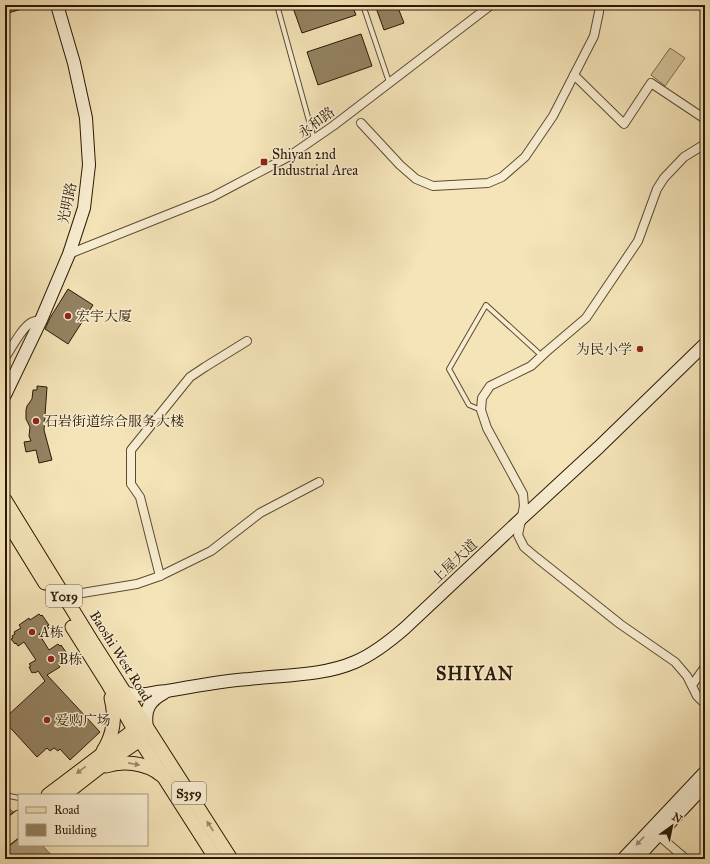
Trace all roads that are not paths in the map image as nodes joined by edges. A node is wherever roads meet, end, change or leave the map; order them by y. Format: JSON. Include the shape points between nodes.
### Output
{"nodes":[{"id":1,"x":57,"y":5,"type":"edge"},
{"id":2,"x":277,"y":5,"type":"edge"},
{"id":3,"x":364,"y":5,"type":"edge"},
{"id":4,"x":492,"y":5,"type":"edge"},
{"id":5,"x":599,"y":5,"type":"edge"},
{"id":6,"x":574,"y":75,"type":"junction"},
{"id":7,"x":390,"y":83,"type":"junction"},
{"id":8,"x":705,"y":119,"type":"edge"},
{"id":9,"x":361,"y":123,"type":"dead end"},
{"id":10,"x":314,"y":140,"type":"junction"},
{"id":11,"x":705,"y":144,"type":"edge"},
{"id":12,"x":69,"y":254,"type":"junction"},
{"id":13,"x":41,"y":320,"type":"junction"},
{"id":14,"x":247,"y":341,"type":"dead end"},
{"id":15,"x":705,"y":344,"type":"edge"},
{"id":16,"x":542,"y":356,"type":"junction"},
{"id":17,"x":5,"y":358,"type":"edge"},
{"id":18,"x":5,"y":396,"type":"edge"},
{"id":19,"x":481,"y":410,"type":"junction"},
{"id":20,"x":319,"y":482,"type":"dead end"},
{"id":21,"x":5,"y":500,"type":"edge"},
{"id":22,"x":5,"y":518,"type":"edge"},
{"id":23,"x":522,"y":518,"type":"junction"},
{"id":24,"x":160,"y":576,"type":"junction"},
{"id":25,"x":64,"y":596,"type":"junction"},
{"id":26,"x":705,"y":666,"type":"edge"},
{"id":27,"x":108,"y":684,"type":"junction"},
{"id":28,"x":692,"y":685,"type":"junction"},
{"id":29,"x":167,"y":691,"type":"junction"},
{"id":30,"x":124,"y":692,"type":"junction"},
{"id":31,"x":705,"y":704,"type":"edge"},
{"id":32,"x":140,"y":733,"type":"junction"},
{"id":33,"x":100,"y":761,"type":"junction"},
{"id":34,"x":705,"y":772,"type":"edge"},
{"id":35,"x":165,"y":779,"type":"junction"},
{"id":36,"x":705,"y":785,"type":"edge"},
{"id":37,"x":50,"y":794,"type":"edge"},
{"id":38,"x":65,"y":794,"type":"edge"},
{"id":39,"x":5,"y":795,"type":"edge"},
{"id":40,"x":18,"y":798,"type":"edge"},
{"id":41,"x":18,"y":818,"type":"edge"},
{"id":42,"x":5,"y":828,"type":"edge"},
{"id":43,"x":18,"y":830,"type":"edge"},
{"id":44,"x":658,"y":835,"type":"junction"},
{"id":45,"x":5,"y":840,"type":"edge"},
{"id":46,"x":216,"y":859,"type":"edge"},
{"id":47,"x":231,"y":859,"type":"edge"},
{"id":48,"x":623,"y":859,"type":"edge"},
{"id":49,"x":636,"y":859,"type":"edge"},
{"id":50,"x":686,"y":859,"type":"edge"}],
"edges":[{"from":1,"to":12,"type":"street","name":"光明路","via":[[74,63],[86,118],[89,165],[84,208]]},
{"from":2,"to":10,"type":"lane"},
{"from":3,"to":7,"type":"lane"},
{"from":4,"to":7,"type":"street","name":"永和路"},
{"from":5,"to":6,"type":"street","via":[[594,36]]},
{"from":6,"to":8,"type":"street","via":[[624,124],[651,83]]},
{"from":6,"to":9,"type":"street","via":[[553,116],[525,157],[502,177],[488,183],[433,186],[416,179]]},
{"from":7,"to":10,"type":"street","name":"永和路"},
{"from":10,"to":12,"type":"street","name":"永和路","via":[[288,157],[212,197]]},
{"from":11,"to":16,"type":"street","via":[[684,157],[664,178],[657,189],[638,241],[586,318]]},
{"from":12,"to":13,"type":"street","name":"光明路"},
{"from":13,"to":17,"type":"street","via":[[33,321],[27,326]]},
{"from":13,"to":18,"type":"street","name":"光明路"},
{"from":14,"to":24,"type":"street","via":[[190,377],[131,450],[131,484],[140,497]]},
{"from":15,"to":23,"type":"street","name":"上屋大道"},
{"from":16,"to":19,"type":"street","via":[[531,366],[490,386],[482,398]]},
{"from":16,"to":19,"type":"lane","via":[[486,305],[449,369],[469,405]]},
{"from":19,"to":23,"type":"street","via":[[487,428],[523,494]]},
{"from":20,"to":24,"type":"street","via":[[260,513],[211,551]]},
{"from":21,"to":25,"type":"main road","name":"Baoshi West Road","number":"Y019"},
{"from":22,"to":27,"type":"main road","name":"Baoshi West Road","number":"Y019"},
{"from":23,"to":28,"type":"street","via":[[518,535],[524,546],[620,624],[675,662]]},
{"from":23,"to":29,"type":"street","name":"上屋大道","via":[[390,641],[356,662],[319,672],[224,681]]},
{"from":24,"to":25,"type":"street","via":[[136,584]]},
{"from":25,"to":30,"type":"main road","name":"Baoshi West Road","number":"Y019"},
{"from":26,"to":28,"type":"street"},
{"from":27,"to":32,"type":"main road","name":"Baoshi West Road","number":"Y019"},
{"from":27,"to":33,"type":"main road","via":[[114,719],[112,734]]},
{"from":28,"to":31,"type":"street"},
{"from":29,"to":30,"type":"street","name":"上屋大道","via":[[131,695]]},
{"from":29,"to":32,"type":"street","name":"上屋大道","via":[[150,703]]},
{"from":30,"to":32,"type":"main road","name":"Baoshi West Road","number":"Y019"},
{"from":32,"to":33,"type":"main road","number":"S359"},
{"from":32,"to":35,"type":"main road","number":"S359"},
{"from":47,"to":32,"type":"main road","number":"S359","one_way":true},
{"from":33,"to":35,"type":"main road","number":"S359","one_way":true,"via":[[111,764],[134,764],[152,769]]},
{"from":33,"to":37,"type":"main road","number":"S359","one_way":true},
{"from":33,"to":38,"type":"main road","number":"S359"},
{"from":34,"to":48,"type":"street","one_way":true},
{"from":35,"to":46,"type":"main road","number":"S359"},
{"from":36,"to":44,"type":"street"},
{"from":39,"to":40,"type":"lane"},
{"from":41,"to":42,"type":"main road"},
{"from":43,"to":45,"type":"main road"},
{"from":44,"to":49,"type":"street"},
{"from":44,"to":50,"type":"street"}]}
